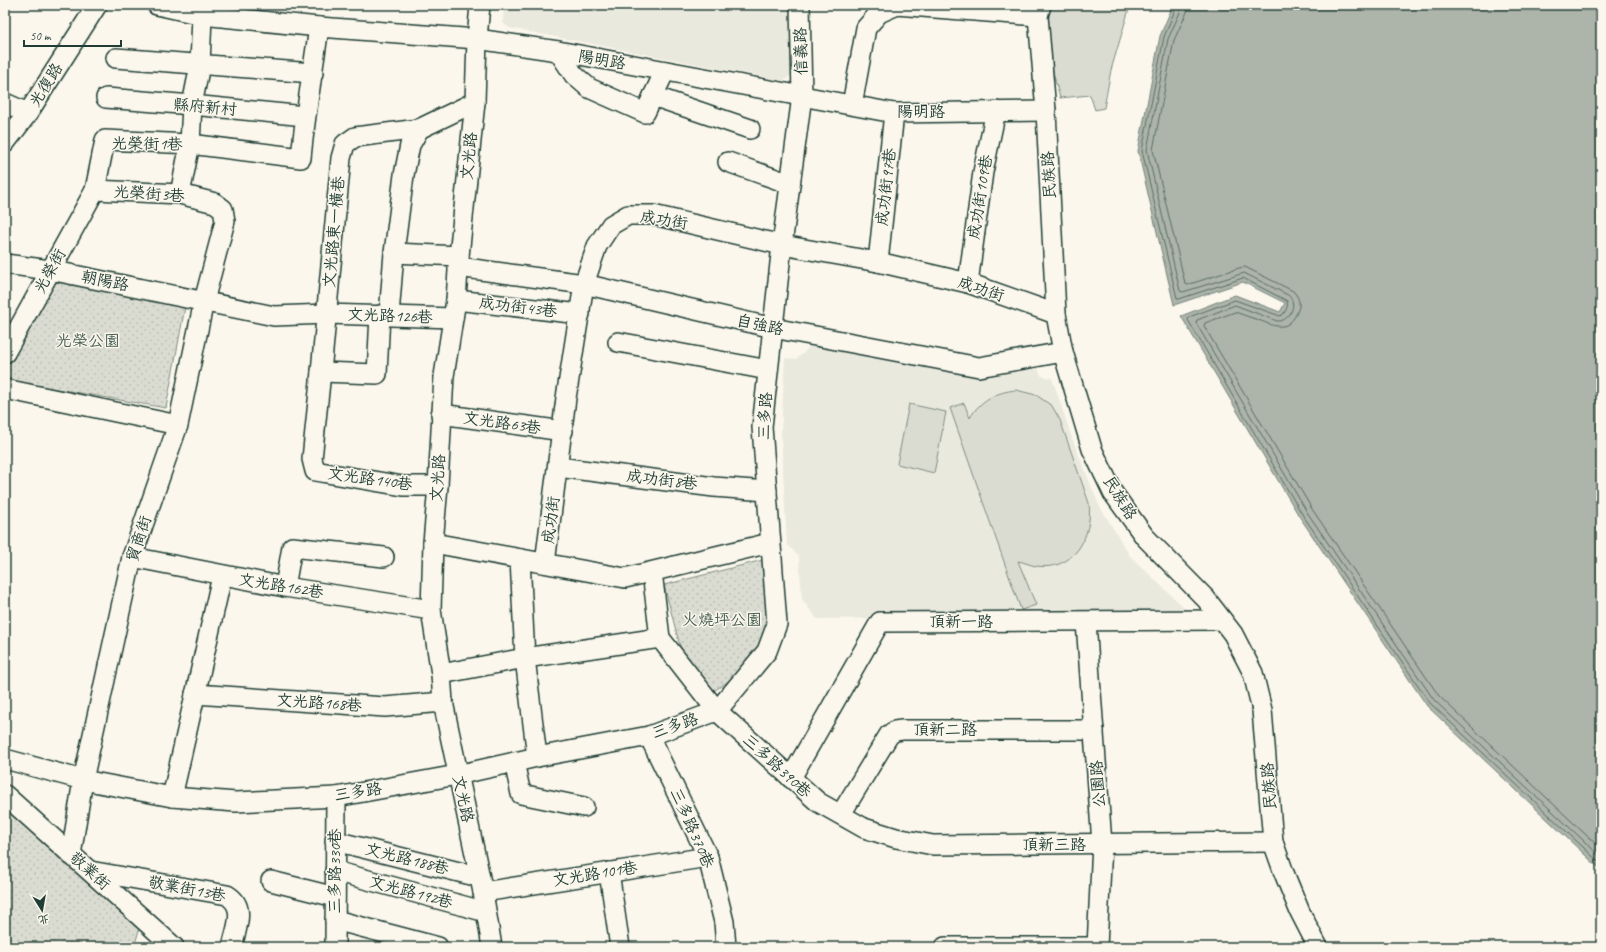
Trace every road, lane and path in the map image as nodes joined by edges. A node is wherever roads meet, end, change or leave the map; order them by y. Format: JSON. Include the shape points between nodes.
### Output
{"nodes":[{"id":1,"x":97,"y":5,"type":"edge"},
{"id":2,"x":157,"y":5,"type":"edge"},
{"id":3,"x":480,"y":5,"type":"edge"},
{"id":4,"x":800,"y":5,"type":"edge"},
{"id":5,"x":896,"y":6,"type":"edge"},
{"id":6,"x":1039,"y":11,"type":"edge"},
{"id":7,"x":202,"y":15,"type":"junction"},
{"id":8,"x":319,"y":27,"type":"junction"},
{"id":9,"x":477,"y":39,"type":"junction"},
{"id":10,"x":558,"y":51,"type":"junction"},
{"id":11,"x":116,"y":58,"type":"dead end"},
{"id":12,"x":200,"y":65,"type":"junction"},
{"id":13,"x":665,"y":71,"type":"junction"},
{"id":14,"x":313,"y":73,"type":"junction"},
{"id":15,"x":652,"y":96,"type":"junction"},
{"id":16,"x":802,"y":96,"type":"junction"},
{"id":17,"x":106,"y":98,"type":"dead end"},
{"id":18,"x":474,"y":102,"type":"junction"},
{"id":19,"x":5,"y":103,"type":"edge"},
{"id":20,"x":192,"y":105,"type":"junction"},
{"id":21,"x":852,"y":105,"type":"junction"},
{"id":22,"x":996,"y":111,"type":"junction"},
{"id":23,"x":1046,"y":111,"type":"junction"},
{"id":24,"x":28,"y":113,"type":"junction"},
{"id":25,"x":894,"y":113,"type":"junction"},
{"id":26,"x":305,"y":116,"type":"junction"},
{"id":27,"x":419,"y":129,"type":"junction"},
{"id":28,"x":750,"y":129,"type":"dead end"},
{"id":29,"x":5,"y":143,"type":"edge"},
{"id":30,"x":190,"y":144,"type":"junction"},
{"id":31,"x":728,"y":162,"type":"dead end"},
{"id":32,"x":790,"y":184,"type":"junction"},
{"id":33,"x":95,"y":190,"type":"junction"},
{"id":34,"x":180,"y":194,"type":"junction"},
{"id":35,"x":223,"y":210,"type":"joint"},
{"id":36,"x":782,"y":245,"type":"junction"},
{"id":37,"x":394,"y":253,"type":"junction"},
{"id":38,"x":458,"y":262,"type":"junction"},
{"id":39,"x":878,"y":262,"type":"junction"},
{"id":40,"x":5,"y":264,"type":"edge"},
{"id":41,"x":50,"y":270,"type":"junction"},
{"id":42,"x":968,"y":283,"type":"junction"},
{"id":43,"x":584,"y":284,"type":"junction"},
{"id":44,"x":204,"y":301,"type":"junction"},
{"id":45,"x":455,"y":309,"type":"junction"},
{"id":46,"x":327,"y":314,"type":"junction"},
{"id":47,"x":580,"y":314,"type":"junction"},
{"id":48,"x":1056,"y":314,"type":"junction"},
{"id":49,"x":384,"y":315,"type":"junction"},
{"id":50,"x":773,"y":328,"type":"junction"},
{"id":51,"x":618,"y":342,"type":"dead end"},
{"id":52,"x":1063,"y":352,"type":"junction"},
{"id":53,"x":5,"y":353,"type":"edge"},
{"id":54,"x":768,"y":370,"type":"junction"},
{"id":55,"x":322,"y":372,"type":"junction"},
{"id":56,"x":5,"y":389,"type":"edge"},
{"id":57,"x":441,"y":414,"type":"junction"},
{"id":58,"x":178,"y":425,"type":"junction"},
{"id":59,"x":562,"y":431,"type":"junction"},
{"id":60,"x":312,"y":459,"type":"joint"},
{"id":61,"x":558,"y":468,"type":"junction"},
{"id":62,"x":438,"y":486,"type":"junction"},
{"id":63,"x":766,"y":491,"type":"junction"},
{"id":64,"x":433,"y":542,"type":"junction"},
{"id":65,"x":770,"y":543,"type":"junction"},
{"id":66,"x":132,"y":557,"type":"junction"},
{"id":67,"x":384,"y":557,"type":"dead end"},
{"id":68,"x":520,"y":558,"type":"junction"},
{"id":69,"x":545,"y":563,"type":"junction"},
{"id":70,"x":652,"y":572,"type":"junction"},
{"id":71,"x":222,"y":576,"type":"junction"},
{"id":72,"x":285,"y":587,"type":"junction"},
{"id":73,"x":431,"y":610,"type":"junction"},
{"id":74,"x":1222,"y":620,"type":"junction"},
{"id":75,"x":1086,"y":622,"type":"junction"},
{"id":76,"x":660,"y":638,"type":"junction"},
{"id":77,"x":525,"y":658,"type":"junction"},
{"id":78,"x":442,"y":674,"type":"junction"},
{"id":79,"x":195,"y":694,"type":"junction"},
{"id":80,"x":443,"y":702,"type":"junction"},
{"id":81,"x":717,"y":711,"type":"junction"},
{"id":82,"x":1094,"y":730,"type":"junction"},
{"id":83,"x":649,"y":736,"type":"junction"},
{"id":84,"x":537,"y":757,"type":"junction"},
{"id":85,"x":5,"y":760,"type":"edge"},
{"id":86,"x":514,"y":762,"type":"junction"},
{"id":87,"x":457,"y":775,"type":"junction"},
{"id":88,"x":791,"y":778,"type":"junction"},
{"id":89,"x":84,"y":780,"type":"junction"},
{"id":90,"x":5,"y":796,"type":"edge"},
{"id":91,"x":172,"y":797,"type":"junction"},
{"id":92,"x":336,"y":797,"type":"junction"},
{"id":93,"x":584,"y":807,"type":"dead end"},
{"id":94,"x":841,"y":814,"type":"junction"},
{"id":95,"x":335,"y":841,"type":"junction"},
{"id":96,"x":1273,"y":842,"type":"junction"},
{"id":97,"x":1102,"y":844,"type":"junction"},
{"id":98,"x":71,"y":855,"type":"junction"},
{"id":99,"x":708,"y":857,"type":"junction"},
{"id":100,"x":90,"y":871,"type":"junction"},
{"id":101,"x":335,"y":872,"type":"junction"},
{"id":102,"x":609,"y":872,"type":"junction"},
{"id":103,"x":270,"y":881,"type":"dead end"},
{"id":104,"x":481,"y":885,"type":"junction"},
{"id":105,"x":335,"y":897,"type":"junction"},
{"id":106,"x":486,"y":912,"type":"junction"},
{"id":107,"x":335,"y":920,"type":"junction"},
{"id":108,"x":335,"y":946,"type":"edge"},
{"id":109,"x":174,"y":947,"type":"edge"},
{"id":110,"x":232,"y":947,"type":"edge"},
{"id":111,"x":438,"y":947,"type":"edge"},
{"id":112,"x":492,"y":947,"type":"edge"},
{"id":113,"x":620,"y":947,"type":"edge"},
{"id":114,"x":726,"y":947,"type":"edge"},
{"id":115,"x":944,"y":947,"type":"edge"},
{"id":116,"x":1097,"y":947,"type":"edge"},
{"id":117,"x":1318,"y":947,"type":"edge"}],
"edges":[{"from":1,"to":24,"type":"street","name":"光復路"},
{"from":2,"to":7,"type":"street","name":"陽明路"},
{"from":3,"to":9,"type":"street","name":"文光路"},
{"from":4,"to":16,"type":"street","name":"信義路"},
{"from":5,"to":6,"type":"street"},
{"from":5,"to":21,"type":"street","via":[[879,14],[866,28]]},
{"from":6,"to":23,"type":"street","name":"民族路"},
{"from":7,"to":8,"type":"street","name":"陽明路"},
{"from":7,"to":12,"type":"street"},
{"from":8,"to":9,"type":"street","name":"陽明路"},
{"from":8,"to":14,"type":"street"},
{"from":9,"to":10,"type":"street","name":"陽明路"},
{"from":9,"to":18,"type":"street","name":"文光路"},
{"from":10,"to":13,"type":"street","name":"陽明路"},
{"from":10,"to":15,"type":"street","via":[[574,75],[589,88],[645,113]]},
{"from":11,"to":12,"type":"street"},
{"from":12,"to":14,"type":"street"},
{"from":12,"to":20,"type":"street"},
{"from":13,"to":15,"type":"street"},
{"from":13,"to":16,"type":"street","name":"陽明路"},
{"from":14,"to":26,"type":"street"},
{"from":15,"to":28,"type":"street"},
{"from":16,"to":21,"type":"street","name":"陽明路"},
{"from":16,"to":32,"type":"street","name":"三多路"},
{"from":17,"to":20,"type":"street","name":"縣府新村"},
{"from":18,"to":27,"type":"street","name":"文光路東一橫巷"},
{"from":18,"to":38,"type":"street","name":"文光路"},
{"from":19,"to":24,"type":"street"},
{"from":20,"to":26,"type":"street","name":"縣府新村"},
{"from":20,"to":30,"type":"street"},
{"from":21,"to":25,"type":"street","name":"陽明路"},
{"from":22,"to":23,"type":"street","name":"陽明路"},
{"from":22,"to":25,"type":"street","name":"陽明路"},
{"from":22,"to":42,"type":"street","name":"成功街109巷","via":[[983,172]]},
{"from":23,"to":48,"type":"street","name":"民族路"},
{"from":24,"to":29,"type":"street","name":"光復路"},
{"from":25,"to":39,"type":"street","name":"成功街97巷"},
{"from":26,"to":30,"type":"street","via":[[301,158]]},
{"from":27,"to":37,"type":"street","via":[[410,145]]},
{"from":27,"to":46,"type":"street","name":"文光路東一橫巷","via":[[356,137],[345,144],[341,158]]},
{"from":30,"to":33,"type":"street","name":"光榮街1巷","via":[[105,140]]},
{"from":30,"to":34,"type":"street"},
{"from":31,"to":32,"type":"street"},
{"from":32,"to":36,"type":"street","name":"三多路"},
{"from":33,"to":34,"type":"street","name":"光榮街3巷"},
{"from":33,"to":41,"type":"street","name":"光榮街"},
{"from":34,"to":35,"type":"street","name":"光榮街3巷","via":[[215,203]]},
{"from":35,"to":44,"type":"street","name":"貿商街","via":[[225,221]]},
{"from":36,"to":39,"type":"street","name":"成功街"},
{"from":36,"to":43,"type":"street","name":"成功街","via":[[654,215],[628,215],[611,225],[597,246]]},
{"from":36,"to":50,"type":"street","name":"三多路"},
{"from":37,"to":38,"type":"street","name":"自強路"},
{"from":37,"to":49,"type":"street"},
{"from":38,"to":43,"type":"street","name":"自強路"},
{"from":38,"to":45,"type":"street","name":"文光路"},
{"from":39,"to":42,"type":"street","name":"成功街"},
{"from":40,"to":41,"type":"street","name":"朝陽路"},
{"from":41,"to":44,"type":"street","name":"朝陽路"},
{"from":41,"to":53,"type":"street","name":"光榮街"},
{"from":42,"to":48,"type":"street","name":"成功街"},
{"from":43,"to":47,"type":"street","name":"成功街"},
{"from":43,"to":50,"type":"street","name":"自強路"},
{"from":44,"to":46,"type":"street","via":[[274,316]]},
{"from":44,"to":58,"type":"street","name":"貿商街"},
{"from":45,"to":47,"type":"street","name":"成功街43巷"},
{"from":45,"to":49,"type":"street","name":"文光路126巷"},
{"from":45,"to":57,"type":"street","name":"文光路","via":[[444,376]]},
{"from":46,"to":49,"type":"street","name":"文光路126巷"},
{"from":46,"to":55,"type":"street","name":"文光路東一橫巷"},
{"from":47,"to":59,"type":"street","name":"成功街"},
{"from":48,"to":52,"type":"street","name":"民族路"},
{"from":49,"to":55,"type":"street","via":[[377,374]]},
{"from":50,"to":52,"type":"street","name":"自強路","via":[[979,367]]},
{"from":50,"to":54,"type":"street","name":"三多路"},
{"from":51,"to":54,"type":"street"},
{"from":52,"to":74,"type":"street","name":"民族路","via":[[1092,449],[1113,493],[1145,537],[1206,599]]},
{"from":54,"to":63,"type":"street","name":"三多路","via":[[762,427]]},
{"from":55,"to":60,"type":"street","name":"文光路東一橫巷"},
{"from":56,"to":58,"type":"street"},
{"from":57,"to":59,"type":"street","name":"文光路63巷"},
{"from":57,"to":62,"type":"street","name":"文光路"},
{"from":58,"to":66,"type":"street","name":"貿商街"},
{"from":59,"to":61,"type":"street","name":"成功街"},
{"from":60,"to":62,"type":"street","name":"文光路140巷","via":[[315,471],[403,486]]},
{"from":61,"to":63,"type":"street","name":"成功街8巷"},
{"from":61,"to":69,"type":"street","name":"成功街"},
{"from":62,"to":64,"type":"street","name":"文光路"},
{"from":63,"to":65,"type":"street","name":"三多路"},
{"from":64,"to":68,"type":"street"},
{"from":64,"to":73,"type":"street","name":"文光路"},
{"from":65,"to":70,"type":"street"},
{"from":65,"to":81,"type":"street","name":"三多路","via":[[777,624],[767,651]]},
{"from":66,"to":71,"type":"street","name":"文光路162巷"},
{"from":66,"to":89,"type":"street","name":"貿商街"},
{"from":67,"to":72,"type":"street","via":[[292,548]]},
{"from":68,"to":69,"type":"street"},
{"from":68,"to":77,"type":"street"},
{"from":69,"to":70,"type":"street","via":[[625,578]]},
{"from":70,"to":76,"type":"street"},
{"from":71,"to":72,"type":"street","name":"文光路162巷"},
{"from":71,"to":79,"type":"street"},
{"from":72,"to":73,"type":"street","name":"文光路162巷"},
{"from":73,"to":78,"type":"street","name":"文光路"},
{"from":74,"to":75,"type":"street","name":"頂新一路"},
{"from":74,"to":96,"type":"street","name":"民族路","via":[[1242,650],[1257,686],[1265,733]]},
{"from":75,"to":82,"type":"street","name":"公園路"},
{"from":75,"to":88,"type":"street","name":"頂新一路","via":[[880,622]]},
{"from":76,"to":77,"type":"street"},
{"from":76,"to":81,"type":"street","name":"三多路390巷"},
{"from":77,"to":78,"type":"street"},
{"from":77,"to":84,"type":"street"},
{"from":78,"to":80,"type":"street","name":"文光路"},
{"from":79,"to":80,"type":"street","name":"文光路168巷","via":[[385,707]]},
{"from":79,"to":91,"type":"street"},
{"from":80,"to":87,"type":"street","name":"文光路"},
{"from":81,"to":83,"type":"street","name":"三多路"},
{"from":81,"to":88,"type":"street","name":"三多路390巷"},
{"from":82,"to":94,"type":"street","name":"頂新二路","via":[[895,731],[889,735]]},
{"from":82,"to":97,"type":"street","name":"公園路"},
{"from":83,"to":84,"type":"street","name":"三多路"},
{"from":83,"to":99,"type":"street","name":"三多路370巷"},
{"from":84,"to":86,"type":"street","name":"三多路"},
{"from":85,"to":89,"type":"street","name":"三多路"},
{"from":86,"to":87,"type":"street","name":"三多路"},
{"from":86,"to":93,"type":"street","via":[[521,794]]},
{"from":87,"to":92,"type":"street","name":"三多路"},
{"from":87,"to":104,"type":"street","name":"文光路"},
{"from":88,"to":94,"type":"street","name":"三多路390巷","via":[[818,802]]},
{"from":89,"to":91,"type":"street","name":"三多路"},
{"from":89,"to":98,"type":"street","name":"貿商街"},
{"from":90,"to":98,"type":"street","name":"敬業街"},
{"from":91,"to":92,"type":"street","name":"三多路","via":[[236,802]]},
{"from":92,"to":95,"type":"street","name":"三多路330巷"},
{"from":94,"to":97,"type":"street","name":"頂新三路","via":[[864,828],[896,838],[933,845]]},
{"from":95,"to":101,"type":"street","name":"三多路330巷"},
{"from":95,"to":104,"type":"street","name":"文光路188巷"},
{"from":96,"to":97,"type":"street","name":"頂新三路"},
{"from":96,"to":117,"type":"street","name":"民族路","via":[[1297,906]]},
{"from":97,"to":116,"type":"street","name":"公園路"},
{"from":98,"to":100,"type":"street","name":"敬業街"},
{"from":99,"to":102,"type":"street","name":"文光路101巷"},
{"from":99,"to":114,"type":"street","name":"三多路370巷","via":[[724,922]]},
{"from":100,"to":109,"type":"street","name":"敬業街"},
{"from":100,"to":110,"type":"street","name":"敬業街13巷","via":[[227,895],[237,903],[240,911]]},
{"from":101,"to":105,"type":"street","name":"三多路330巷"},
{"from":101,"to":106,"type":"street","name":"文光路192巷"},
{"from":102,"to":104,"type":"street","name":"文光路101巷"},
{"from":102,"to":113,"type":"street"},
{"from":103,"to":105,"type":"street"},
{"from":104,"to":106,"type":"street","name":"文光路"},
{"from":105,"to":107,"type":"street","name":"三多路330巷"},
{"from":106,"to":112,"type":"street","name":"文光路"},
{"from":107,"to":108,"type":"street","name":"三多路330巷"},
{"from":107,"to":111,"type":"street"},
{"from":115,"to":116,"type":"street"}]}
